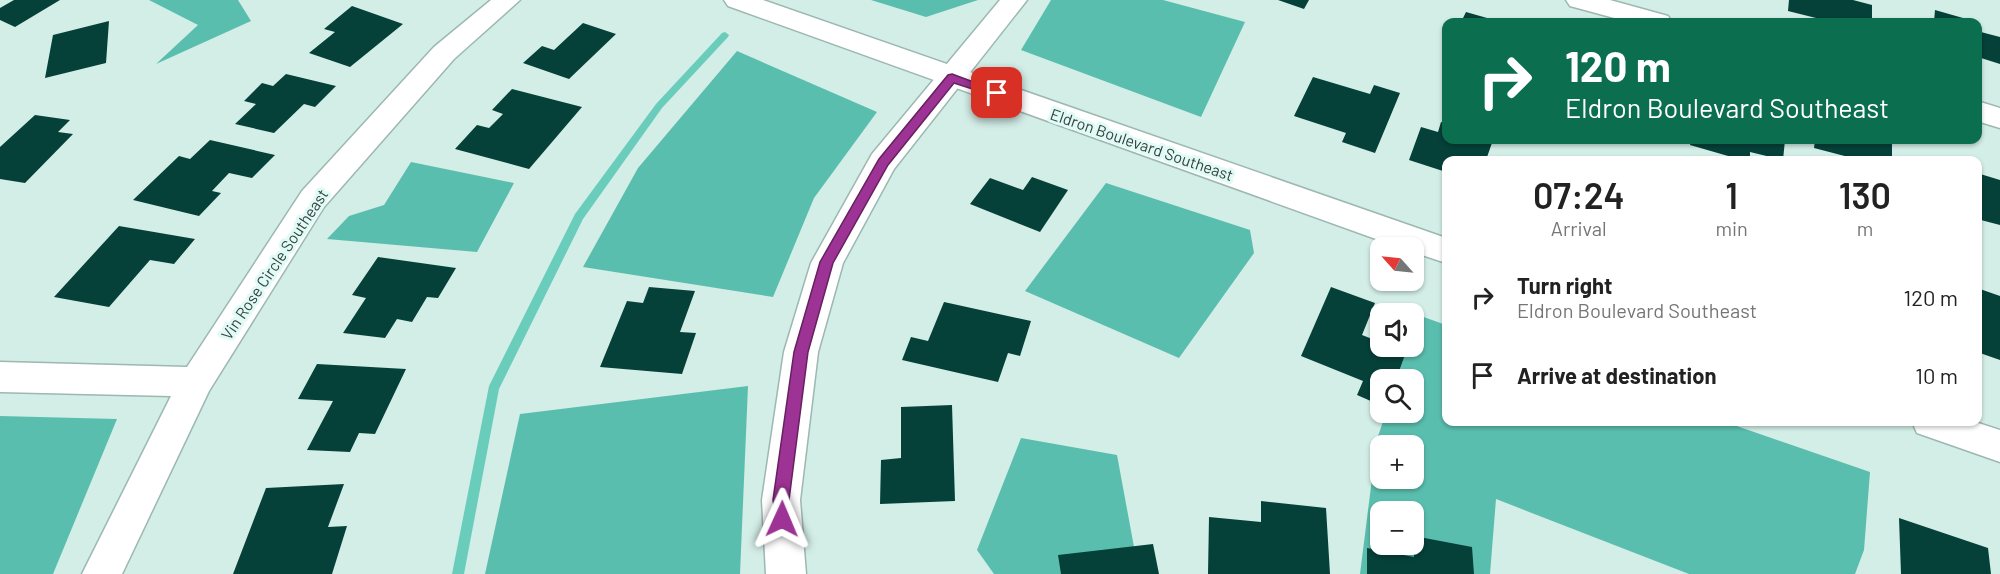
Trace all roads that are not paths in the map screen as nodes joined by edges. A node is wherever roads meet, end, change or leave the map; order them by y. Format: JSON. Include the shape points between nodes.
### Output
{"nodes":[{"id":1,"x":507,"y":0,"type":"edge"},
{"id":2,"x":737,"y":0,"type":"edge"},
{"id":3,"x":1014,"y":0,"type":"edge"},
{"id":4,"x":1579,"y":0,"type":"edge"},
{"id":5,"x":1644,"y":18,"type":"edge"},
{"id":6,"x":952,"y":78,"type":"junction"},
{"id":7,"x":1982,"y":113,"type":"edge"},
{"id":8,"x":2000,"y":118,"type":"edge"},
{"id":9,"x":1442,"y":250,"type":"edge"},
{"id":10,"x":0,"y":377,"type":"edge"},
{"id":11,"x":196,"y":382,"type":"junction"},
{"id":12,"x":1942,"y":426,"type":"edge"},
{"id":13,"x":2000,"y":446,"type":"edge"},
{"id":14,"x":102,"y":574,"type":"edge"},
{"id":15,"x":786,"y":574,"type":"edge"}],
"edges":[{"from":1,"to":11,"type":"street","name":"Vin Rose Circle Southeast","via":[[444,53],[314,199]]},
{"from":2,"to":6,"type":"street","name":"Eldron Boulevard Southeast"},
{"from":3,"to":6,"type":"street"},
{"from":4,"to":5,"type":"street"},
{"from":6,"to":9,"type":"street","name":"Eldron Boulevard Southeast"},
{"from":6,"to":15,"type":"street","via":[[883,162],[827,262],[801,352],[781,500]]},
{"from":7,"to":8,"type":"street"},
{"from":10,"to":11,"type":"street"},
{"from":11,"to":14,"type":"street","name":"Vin Rose Circle Southeast"},
{"from":12,"to":13,"type":"street"}]}
